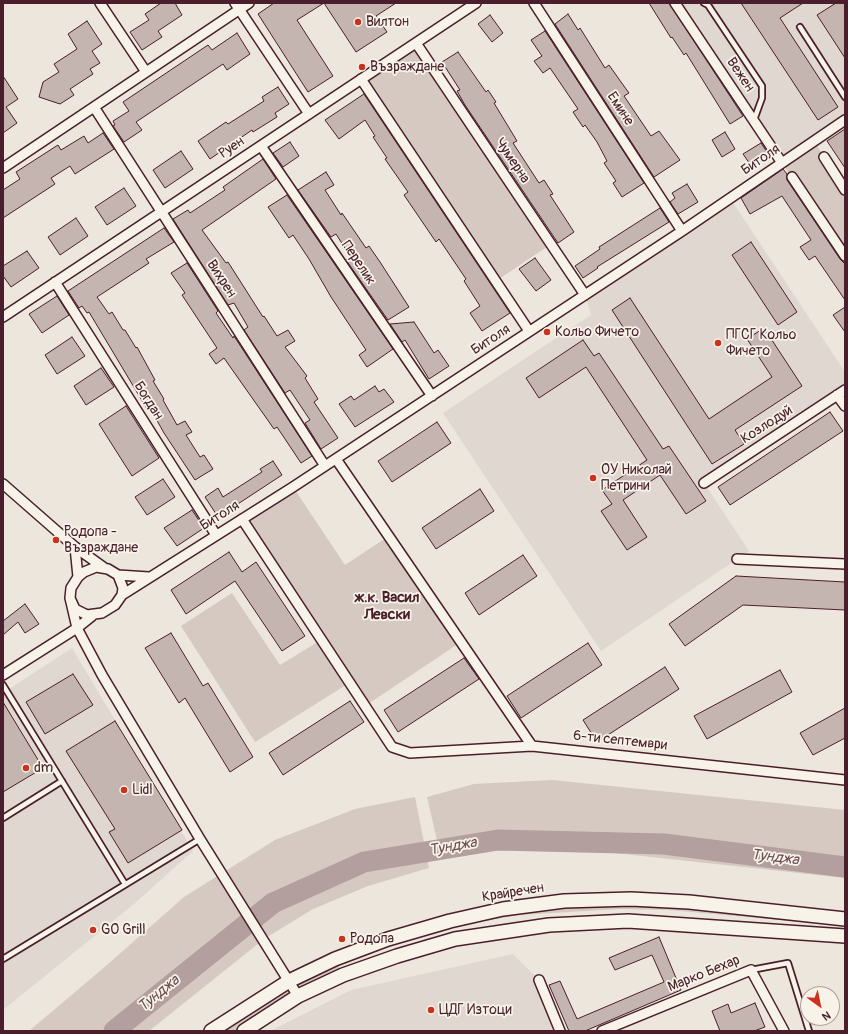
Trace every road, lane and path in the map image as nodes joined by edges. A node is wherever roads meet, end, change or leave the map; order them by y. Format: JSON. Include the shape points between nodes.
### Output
{"nodes":[{"id":1,"x":100,"y":3,"type":"edge"},
{"id":2,"x":249,"y":3,"type":"edge"},
{"id":3,"x":534,"y":3,"type":"edge"},
{"id":4,"x":675,"y":3,"type":"edge"},
{"id":5,"x":704,"y":3,"type":"edge"},
{"id":6,"x":470,"y":4,"type":"edge"},
{"id":7,"x":237,"y":6,"type":"edge"},
{"id":8,"x":800,"y":27,"type":"dead end"},
{"id":9,"x":416,"y":43,"type":"junction"},
{"id":10,"x":146,"y":72,"type":"junction"},
{"id":11,"x":361,"y":79,"type":"junction"},
{"id":12,"x":845,"y":97,"type":"edge"},
{"id":13,"x":94,"y":107,"type":"junction"},
{"id":14,"x":309,"y":114,"type":"junction"},
{"id":15,"x":754,"y":120,"type":"junction"},
{"id":16,"x":845,"y":120,"type":"edge"},
{"id":17,"x":261,"y":146,"type":"junction"},
{"id":18,"x":824,"y":157,"type":"dead end"},
{"id":19,"x":782,"y":163,"type":"junction"},
{"id":20,"x":3,"y":168,"type":"edge"},
{"id":21,"x":792,"y":178,"type":"dead end"},
{"id":22,"x":845,"y":190,"type":"edge"},
{"id":23,"x":161,"y":212,"type":"junction"},
{"id":24,"x":682,"y":231,"type":"junction"},
{"id":25,"x":845,"y":256,"type":"edge"},
{"id":26,"x":55,"y":282,"type":"junction"},
{"id":27,"x":585,"y":295,"type":"junction"},
{"id":28,"x":3,"y":317,"type":"edge"},
{"id":29,"x":529,"y":331,"type":"junction"},
{"id":30,"x":841,"y":392,"type":"edge"},
{"id":31,"x":432,"y":396,"type":"junction"},
{"id":32,"x":845,"y":406,"type":"edge"},
{"id":33,"x":336,"y":459,"type":"junction"},
{"id":34,"x":325,"y":466,"type":"junction"},
{"id":35,"x":704,"y":483,"type":"dead end"},
{"id":36,"x":3,"y":484,"type":"edge"},
{"id":37,"x":242,"y":519,"type":"junction"},
{"id":38,"x":216,"y":535,"type":"junction"},
{"id":39,"x":75,"y":547,"type":"junction"},
{"id":40,"x":737,"y":560,"type":"dead end"},
{"id":41,"x":845,"y":564,"type":"edge"},
{"id":42,"x":103,"y":567,"type":"junction"},
{"id":43,"x":118,"y":575,"type":"junction"},
{"id":44,"x":78,"y":577,"type":"junction"},
{"id":45,"x":150,"y":577,"type":"junction"},
{"id":46,"x":122,"y":595,"type":"junction"},
{"id":47,"x":70,"y":598,"type":"junction"},
{"id":48,"x":92,"y":616,"type":"junction"},
{"id":49,"x":77,"y":628,"type":"junction"},
{"id":50,"x":3,"y":674,"type":"edge"},
{"id":51,"x":3,"y":685,"type":"edge"},
{"id":52,"x":532,"y":746,"type":"junction"},
{"id":53,"x":845,"y":780,"type":"edge"},
{"id":54,"x":62,"y":781,"type":"junction"},
{"id":55,"x":3,"y":818,"type":"edge"},
{"id":56,"x":200,"y":839,"type":"junction"},
{"id":57,"x":125,"y":884,"type":"junction"},
{"id":58,"x":845,"y":919,"type":"edge"},
{"id":59,"x":845,"y":936,"type":"edge"},
{"id":60,"x":3,"y":959,"type":"edge"},
{"id":61,"x":751,"y":970,"type":"junction"},
{"id":62,"x":539,"y":980,"type":"dead end"},
{"id":63,"x":289,"y":981,"type":"junction"},
{"id":64,"x":298,"y":996,"type":"junction"},
{"id":65,"x":211,"y":1031,"type":"edge"},
{"id":66,"x":244,"y":1031,"type":"edge"},
{"id":67,"x":560,"y":1031,"type":"edge"},
{"id":68,"x":602,"y":1031,"type":"edge"},
{"id":69,"x":784,"y":1031,"type":"edge"},
{"id":70,"x":809,"y":1031,"type":"edge"}],
"edges":[{"from":1,"to":10,"type":"street"},
{"from":2,"to":7,"type":"street"},
{"from":3,"to":24,"type":"street","name":"Емине"},
{"from":4,"to":15,"type":"street","name":"Вежен"},
{"from":5,"to":15,"type":"lane","via":[[708,5],[762,86],[762,98]]},
{"from":6,"to":9,"type":"street","name":"Руен"},
{"from":7,"to":10,"type":"street"},
{"from":7,"to":14,"type":"street"},
{"from":8,"to":12,"type":"lane"},
{"from":9,"to":11,"type":"street","name":"Руен"},
{"from":9,"to":27,"type":"street","name":"Чумерна"},
{"from":10,"to":13,"type":"street"},
{"from":11,"to":14,"type":"street","name":"Руен"},
{"from":11,"to":29,"type":"street"},
{"from":13,"to":20,"type":"street"},
{"from":13,"to":23,"type":"street","name":"Вихрен"},
{"from":14,"to":17,"type":"street","name":"Руен"},
{"from":15,"to":19,"type":"street","name":"Вежен"},
{"from":16,"to":19,"type":"street","name":"Битоля"},
{"from":17,"to":23,"type":"street","name":"Руен"},
{"from":17,"to":31,"type":"street","name":"Перелик"},
{"from":18,"to":22,"type":"street"},
{"from":19,"to":24,"type":"street","name":"Битоля"},
{"from":21,"to":25,"type":"street"},
{"from":23,"to":26,"type":"street","name":"Руен"},
{"from":23,"to":34,"type":"street","name":"Вихрен"},
{"from":24,"to":27,"type":"street","name":"Битоля"},
{"from":26,"to":28,"type":"street","name":"Руен"},
{"from":26,"to":38,"type":"street","name":"Богдан"},
{"from":27,"to":29,"type":"street","name":"Битоля"},
{"from":29,"to":31,"type":"street","name":"Битоля"},
{"from":30,"to":32,"type":"street"},
{"from":30,"to":35,"type":"street","name":"Козлодуй"},
{"from":31,"to":33,"type":"street","name":"Битоля"},
{"from":33,"to":34,"type":"street","name":"Битоля"},
{"from":33,"to":52,"type":"street"},
{"from":34,"to":37,"type":"street","name":"Битоля"},
{"from":36,"to":39,"type":"street"},
{"from":37,"to":38,"type":"street","name":"Битоля"},
{"from":37,"to":52,"type":"street","name":"6-ти септември","via":[[392,747],[410,753]]},
{"from":38,"to":45,"type":"street","name":"Битоля"},
{"from":39,"to":42,"type":"street"},
{"from":39,"to":44,"type":"street"},
{"from":40,"to":41,"type":"street"},
{"from":42,"to":43,"type":"street"},
{"from":42,"to":44,"type":"street","via":[[90,569]]},
{"from":43,"to":45,"type":"street"},
{"from":43,"to":46,"type":"street","via":[[123,588]]},
{"from":44,"to":47,"type":"street","via":[[71,588]]},
{"from":45,"to":46,"type":"street","name":"Битоля"},
{"from":46,"to":48,"type":"street","via":[[115,604]]},
{"from":47,"to":48,"type":"street","via":[[75,609]]},
{"from":47,"to":49,"type":"street"},
{"from":48,"to":49,"type":"street"},
{"from":49,"to":50,"type":"street"},
{"from":49,"to":56,"type":"street","via":[[102,675]]},
{"from":51,"to":54,"type":"lane"},
{"from":52,"to":53,"type":"street","name":"6-ти септември"},
{"from":54,"to":55,"type":"lane"},
{"from":54,"to":57,"type":"lane"},
{"from":56,"to":57,"type":"lane"},
{"from":56,"to":63,"type":"street"},
{"from":57,"to":60,"type":"lane"},
{"from":58,"to":63,"type":"street","name":"Крайречен","via":[[689,902],[617,899],[564,901],[503,909],[388,939],[335,959]]},
{"from":59,"to":64,"type":"street","via":[[634,921],[549,925],[455,939],[343,975]]},
{"from":61,"to":68,"type":"street","name":"Марко Бехар"},
{"from":61,"to":69,"type":"street","name":"Марко Бехар"},
{"from":61,"to":70,"type":"lane","via":[[788,963]]},
{"from":62,"to":67,"type":"street"},
{"from":63,"to":64,"type":"street"},
{"from":63,"to":65,"type":"street","name":"Крайречен"},
{"from":64,"to":66,"type":"street"}]}
